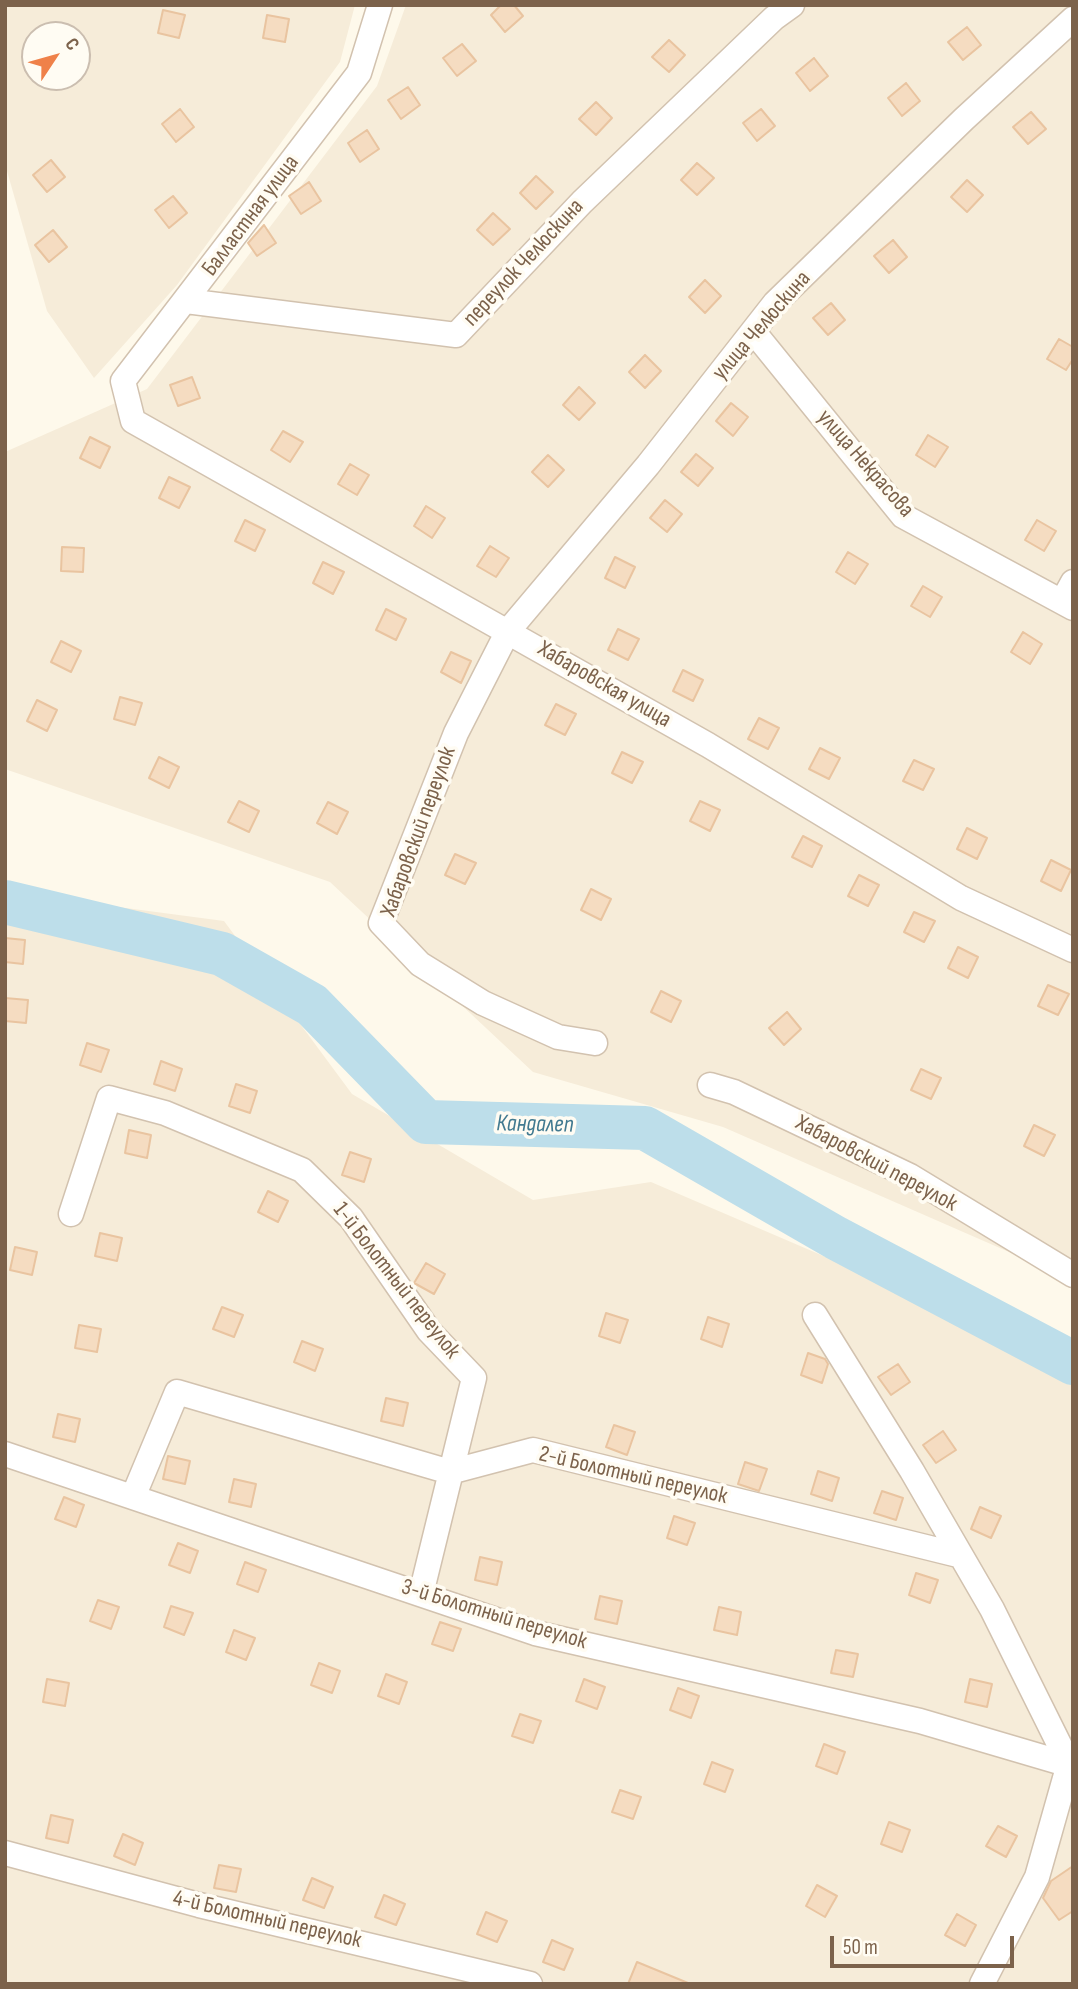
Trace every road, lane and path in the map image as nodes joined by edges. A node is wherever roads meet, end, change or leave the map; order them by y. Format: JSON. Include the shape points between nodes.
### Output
{"nodes":[{"id":1,"x":380,"y":5,"type":"edge"},
{"id":2,"x":792,"y":5,"type":"edge"},
{"id":3,"x":1073,"y":19,"type":"edge"},
{"id":4,"x":186,"y":301,"type":"junction"},
{"id":5,"x":753,"y":331,"type":"junction"},
{"id":6,"x":133,"y":421,"type":"joint"},
{"id":7,"x":1069,"y":598,"type":"edge"},
{"id":8,"x":508,"y":631,"type":"junction"},
{"id":9,"x":1073,"y":950,"type":"edge"},
{"id":10,"x":595,"y":1044,"type":"dead end"},
{"id":11,"x":710,"y":1085,"type":"dead end"},
{"id":12,"x":71,"y":1214,"type":"dead end"},
{"id":13,"x":1073,"y":1275,"type":"edge"},
{"id":14,"x":815,"y":1315,"type":"dead end"},
{"id":15,"x":5,"y":1454,"type":"edge"},
{"id":16,"x":450,"y":1472,"type":"junction"},
{"id":17,"x":133,"y":1497,"type":"junction"},
{"id":18,"x":958,"y":1555,"type":"junction"},
{"id":19,"x":421,"y":1594,"type":"junction"},
{"id":20,"x":1071,"y":1765,"type":"edge"},
{"id":21,"x":5,"y":1853,"type":"edge"},
{"id":22,"x":514,"y":1981,"type":"edge"},
{"id":23,"x":982,"y":1984,"type":"edge"}],
"edges":[{"from":1,"to":4,"type":"street","name":"Балластная улица","via":[[359,73]]},
{"from":2,"to":4,"type":"street","name":"переулок Челюскина","via":[[582,202],[456,335]]},
{"from":3,"to":5,"type":"street","name":"улица Челюскина","via":[[775,303]]},
{"from":4,"to":6,"type":"street","name":"Балластная улица","via":[[123,380]]},
{"from":5,"to":7,"type":"street","name":"улица Некрасова","via":[[904,516]]},
{"from":5,"to":8,"type":"street","name":"улица Челюскина"},
{"from":6,"to":8,"type":"street","name":"Хабаровская улица"},
{"from":8,"to":9,"type":"street","name":"Хабаровская улица","via":[[961,898]]},
{"from":8,"to":10,"type":"street","name":"Хабаровский переулок","via":[[456,733],[381,923],[420,964],[483,1003],[558,1037]]},
{"from":11,"to":13,"type":"street","name":"Хабаровский переулок","via":[[910,1176]]},
{"from":12,"to":16,"type":"street","name":"1-й Болотный переулок","via":[[109,1098],[165,1113],[302,1170],[351,1218],[429,1331],[474,1378]]},
{"from":14,"to":18,"type":"street"},
{"from":15,"to":17,"type":"street","name":"3-й Болотный переулок"},
{"from":16,"to":17,"type":"street","via":[[177,1392]]},
{"from":16,"to":18,"type":"street","name":"2-й Болотный переулок","via":[[533,1450]]},
{"from":16,"to":19,"type":"street","name":"1-й Болотный переулок"},
{"from":17,"to":19,"type":"street","name":"3-й Болотный переулок"},
{"from":18,"to":20,"type":"street","via":[[992,1609]]},
{"from":19,"to":20,"type":"street","name":"3-й Болотный переулок","via":[[536,1633],[920,1721]]},
{"from":20,"to":23,"type":"street","via":[[1037,1877]]},
{"from":21,"to":22,"type":"street","name":"4-й Болотный переулок"}]}
